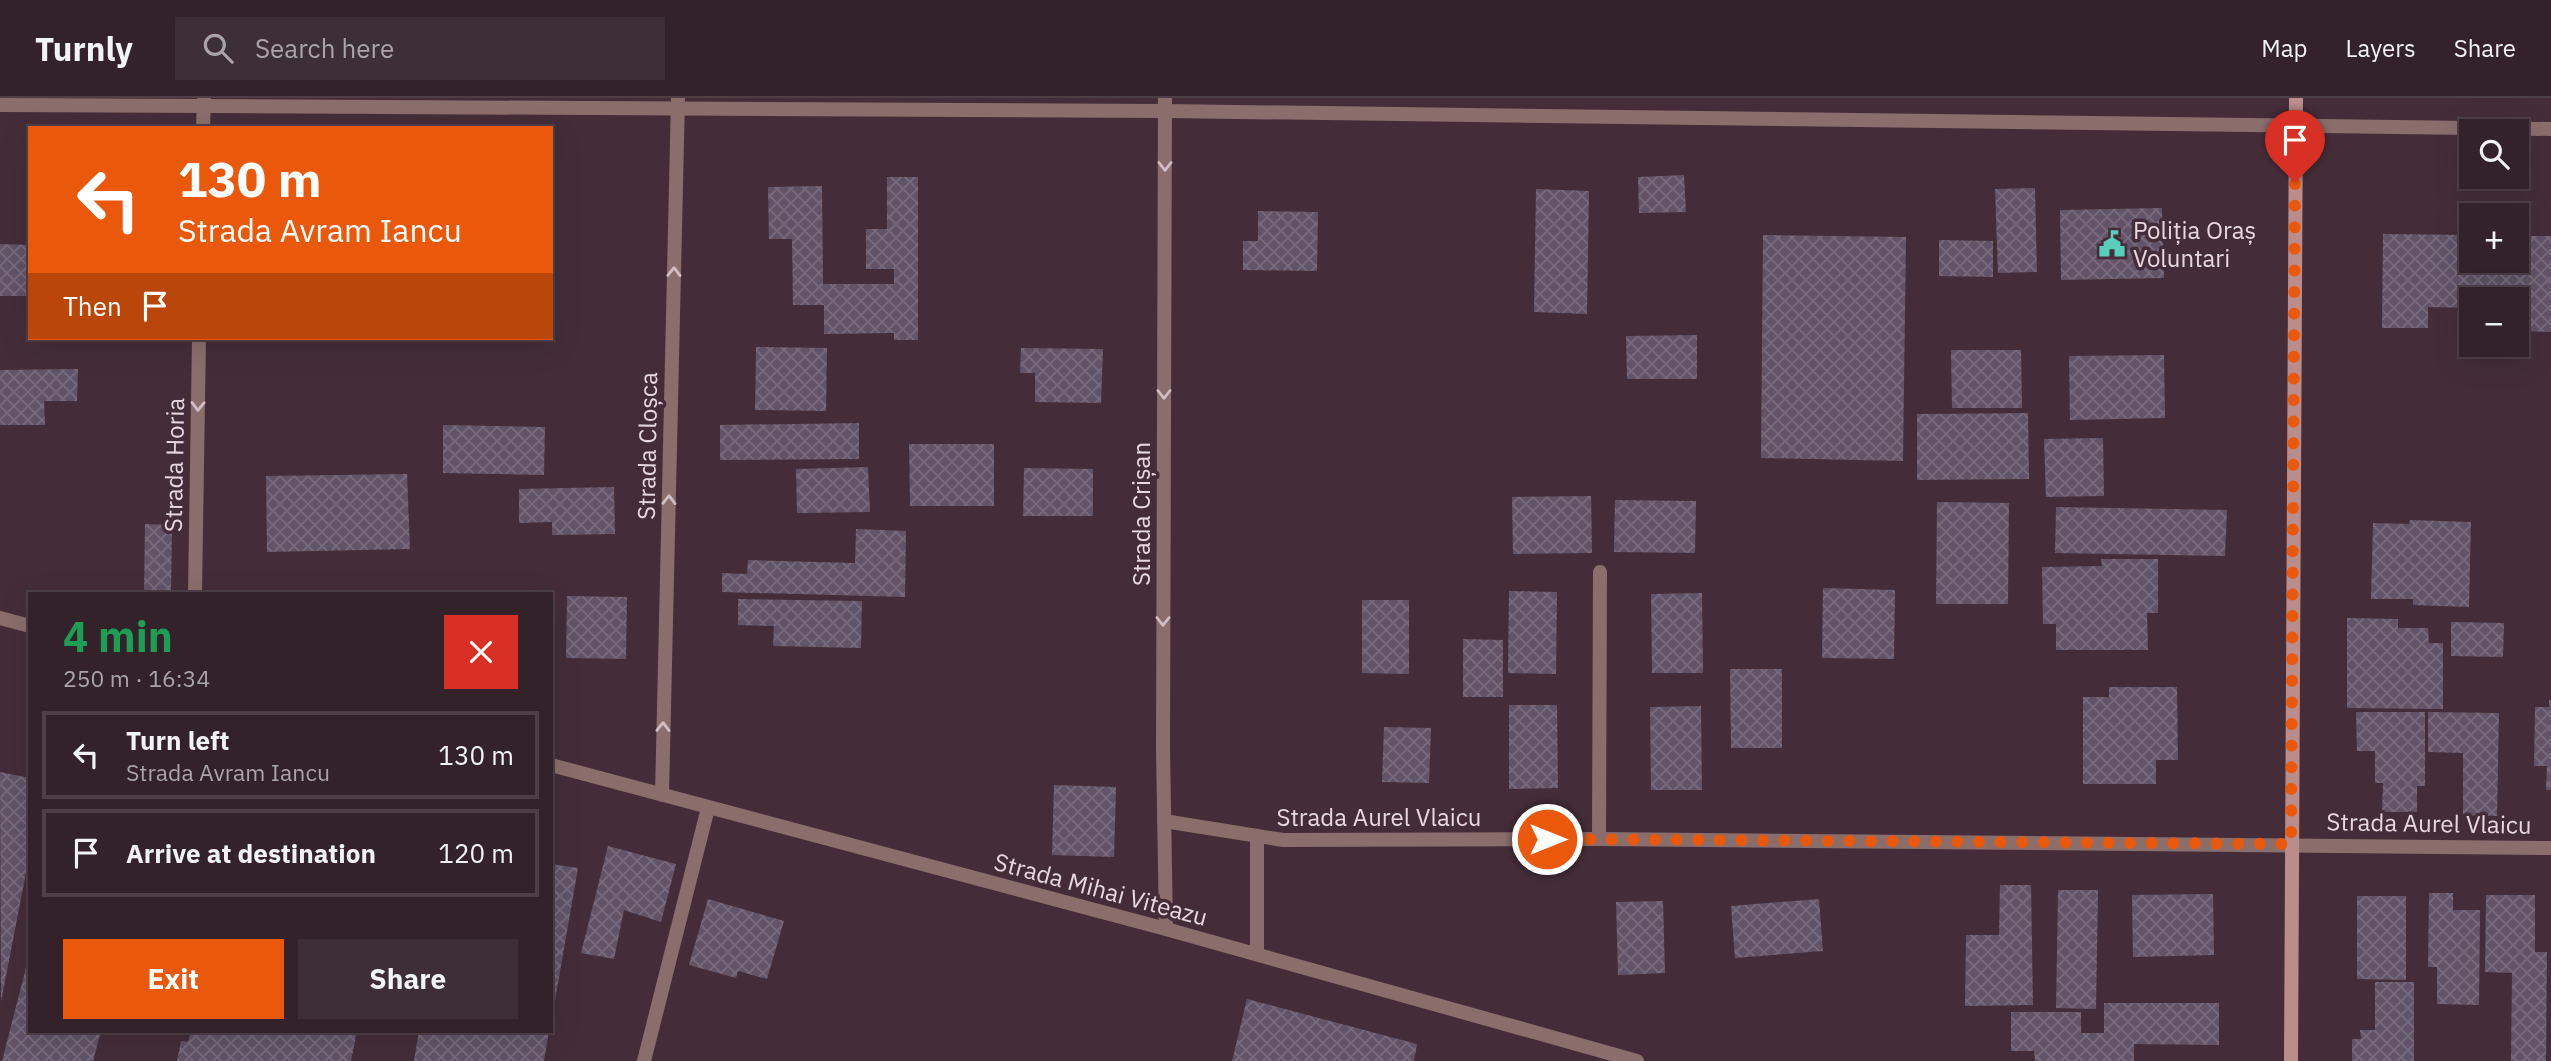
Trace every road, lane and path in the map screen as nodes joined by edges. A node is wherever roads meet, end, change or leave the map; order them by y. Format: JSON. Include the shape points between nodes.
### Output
{"nodes":[{"id":1,"x":2296,"y":98,"type":"edge"},
{"id":2,"x":204,"y":101,"type":"edge"},
{"id":3,"x":678,"y":103,"type":"edge"},
{"id":4,"x":0,"y":105,"type":"edge"},
{"id":5,"x":1165,"y":105,"type":"edge"},
{"id":6,"x":203,"y":126,"type":"edge"},
{"id":7,"x":2295,"y":127,"type":"junction"},
{"id":8,"x":2551,"y":129,"type":"edge"},
{"id":9,"x":200,"y":340,"type":"edge"},
{"id":10,"x":1600,"y":572,"type":"dead end"},
{"id":11,"x":195,"y":592,"type":"edge"},
{"id":12,"x":0,"y":618,"type":"edge"},
{"id":13,"x":28,"y":625,"type":"edge"},
{"id":14,"x":553,"y":766,"type":"edge"},
{"id":15,"x":662,"y":795,"type":"junction"},
{"id":16,"x":708,"y":808,"type":"junction"},
{"id":17,"x":1164,"y":821,"type":"junction"},
{"id":18,"x":1257,"y":838,"type":"junction"},
{"id":19,"x":1599,"y":839,"type":"junction"},
{"id":20,"x":2291,"y":844,"type":"junction"},
{"id":21,"x":2551,"y":848,"type":"edge"},
{"id":22,"x":1166,"y":929,"type":"junction"},
{"id":23,"x":1257,"y":954,"type":"junction"},
{"id":24,"x":643,"y":1061,"type":"edge"},
{"id":25,"x":1637,"y":1061,"type":"edge"},
{"id":26,"x":2291,"y":1061,"type":"edge"}],
"edges":[{"from":1,"to":7,"type":"street"},
{"from":2,"to":3,"type":"street"},
{"from":2,"to":4,"type":"street"},
{"from":2,"to":6,"type":"street"},
{"from":3,"to":5,"type":"street"},
{"from":15,"to":3,"type":"street","name":"Strada Cloșca","one_way":true},
{"from":5,"to":7,"type":"street"},
{"from":5,"to":17,"type":"street","name":"Strada Crișan","one_way":true},
{"from":7,"to":8,"type":"street"},
{"from":7,"to":20,"type":"street"},
{"from":9,"to":11,"type":"street","name":"Strada Horia","one_way":true},
{"from":10,"to":19,"type":"street"},
{"from":12,"to":13,"type":"street"},
{"from":14,"to":15,"type":"street","name":"Strada Mihai Viteazu"},
{"from":15,"to":16,"type":"street","name":"Strada Mihai Viteazu"},
{"from":16,"to":22,"type":"street","name":"Strada Mihai Viteazu"},
{"from":16,"to":24,"type":"street"},
{"from":17,"to":18,"type":"street","name":"Strada Aurel Vlaicu"},
{"from":17,"to":22,"type":"street","name":"Strada Crișan"},
{"from":18,"to":19,"type":"street","name":"Strada Aurel Vlaicu"},
{"from":18,"to":23,"type":"street","name":"Strada Aurel Vlaicu"},
{"from":19,"to":20,"type":"street","name":"Strada Aurel Vlaicu"},
{"from":20,"to":21,"type":"street","name":"Strada Aurel Vlaicu"},
{"from":20,"to":26,"type":"street"},
{"from":22,"to":23,"type":"street","name":"Strada Mihai Viteazu"},
{"from":23,"to":25,"type":"street","name":"Strada Mihai Viteazu"}]}
